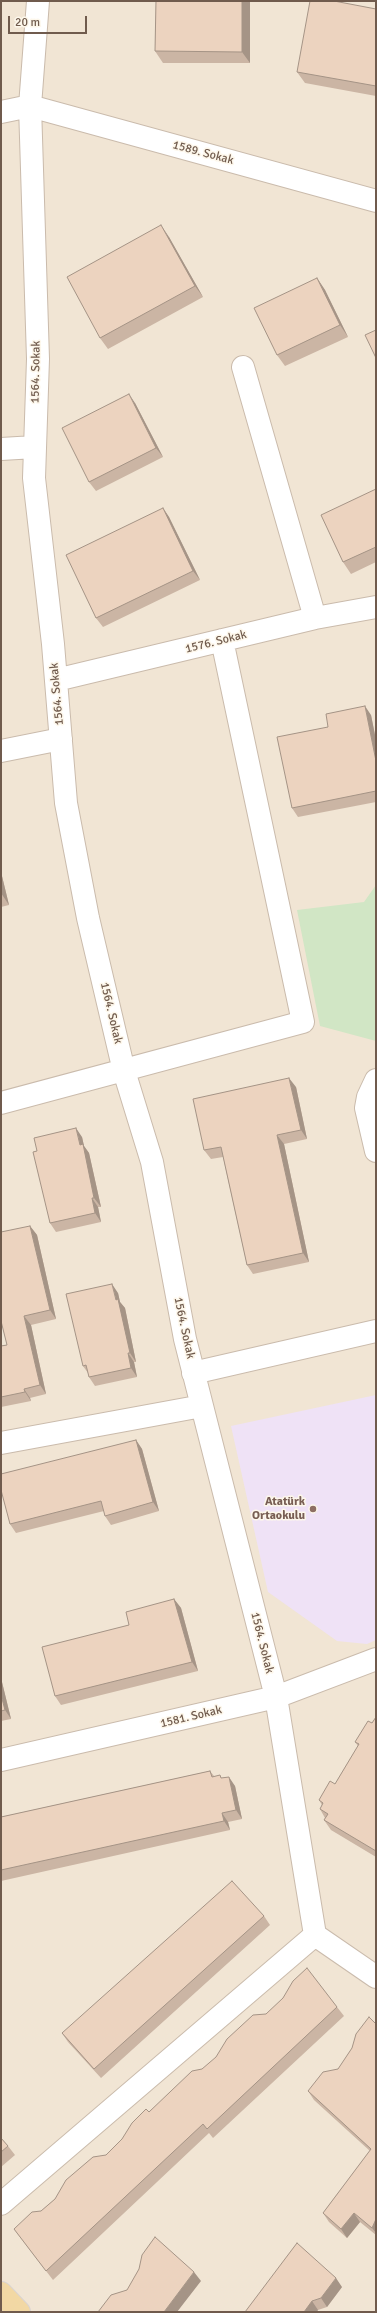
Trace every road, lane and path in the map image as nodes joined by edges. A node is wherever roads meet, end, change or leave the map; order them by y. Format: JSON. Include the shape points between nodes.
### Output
{"nodes":[{"id":1,"x":38,"y":1,"type":"edge"},
{"id":2,"x":30,"y":106,"type":"junction"},
{"id":3,"x":1,"y":112,"type":"edge"},
{"id":4,"x":376,"y":201,"type":"edge"},
{"id":5,"x":243,"y":367,"type":"dead end"},
{"id":6,"x":35,"y":447,"type":"junction"},
{"id":7,"x":1,"y":449,"type":"edge"},
{"id":8,"x":376,"y":607,"type":"edge"},
{"id":9,"x":315,"y":618,"type":"junction"},
{"id":10,"x":222,"y":640,"type":"junction"},
{"id":11,"x":56,"y":680,"type":"junction"},
{"id":12,"x":61,"y":739,"type":"junction"},
{"id":13,"x":1,"y":751,"type":"edge"},
{"id":14,"x":124,"y":1070,"type":"junction"},
{"id":15,"x":376,"y":1080,"type":"edge"},
{"id":16,"x":1,"y":1103,"type":"edge"},
{"id":17,"x":376,"y":1151,"type":"edge"},
{"id":18,"x":376,"y":1332,"type":"edge"},
{"id":19,"x":193,"y":1373,"type":"junction"},
{"id":20,"x":202,"y":1406,"type":"junction"},
{"id":21,"x":1,"y":1443,"type":"edge"},
{"id":22,"x":376,"y":1659,"type":"edge"},
{"id":23,"x":276,"y":1697,"type":"junction"},
{"id":24,"x":1,"y":1760,"type":"edge"},
{"id":25,"x":315,"y":1935,"type":"junction"},
{"id":26,"x":376,"y":1976,"type":"edge"},
{"id":27,"x":1,"y":2204,"type":"edge"},
{"id":28,"x":1,"y":2293,"type":"edge"},
{"id":29,"x":19,"y":2312,"type":"edge"}],
"edges":[{"from":1,"to":2,"type":"street","name":"1564. Sokak"},
{"from":2,"to":3,"type":"street"},
{"from":2,"to":4,"type":"street","name":"1589. Sokak"},
{"from":2,"to":6,"type":"street","name":"1564. Sokak","via":[[38,359]]},
{"from":5,"to":9,"type":"street"},
{"from":6,"to":7,"type":"street"},
{"from":6,"to":11,"type":"street","name":"1564. Sokak","via":[[34,478]]},
{"from":8,"to":9,"type":"street","name":"1576. Sokak"},
{"from":9,"to":10,"type":"street","name":"1576. Sokak"},
{"from":10,"to":11,"type":"street","name":"1576. Sokak"},
{"from":10,"to":14,"type":"street","via":[[303,1022]]},
{"from":11,"to":12,"type":"street","name":"1564. Sokak"},
{"from":12,"to":13,"type":"street"},
{"from":12,"to":14,"type":"street","name":"1564. Sokak","via":[[66,803],[88,918]]},
{"from":14,"to":16,"type":"street"},
{"from":14,"to":19,"type":"street","name":"1564. Sokak","via":[[152,1162]]},
{"from":15,"to":17,"type":"street","via":[[366,1108]]},
{"from":18,"to":19,"type":"street"},
{"from":19,"to":20,"type":"street","name":"1564. Sokak"},
{"from":20,"to":21,"type":"street"},
{"from":20,"to":23,"type":"street","name":"1564. Sokak"},
{"from":22,"to":23,"type":"street","name":"1581. Sokak"},
{"from":23,"to":24,"type":"street","name":"1581. Sokak"},
{"from":23,"to":25,"type":"street","name":"1564. Sokak"},
{"from":25,"to":26,"type":"street"},
{"from":25,"to":27,"type":"street"},
{"from":28,"to":29,"type":"main road"}]}
